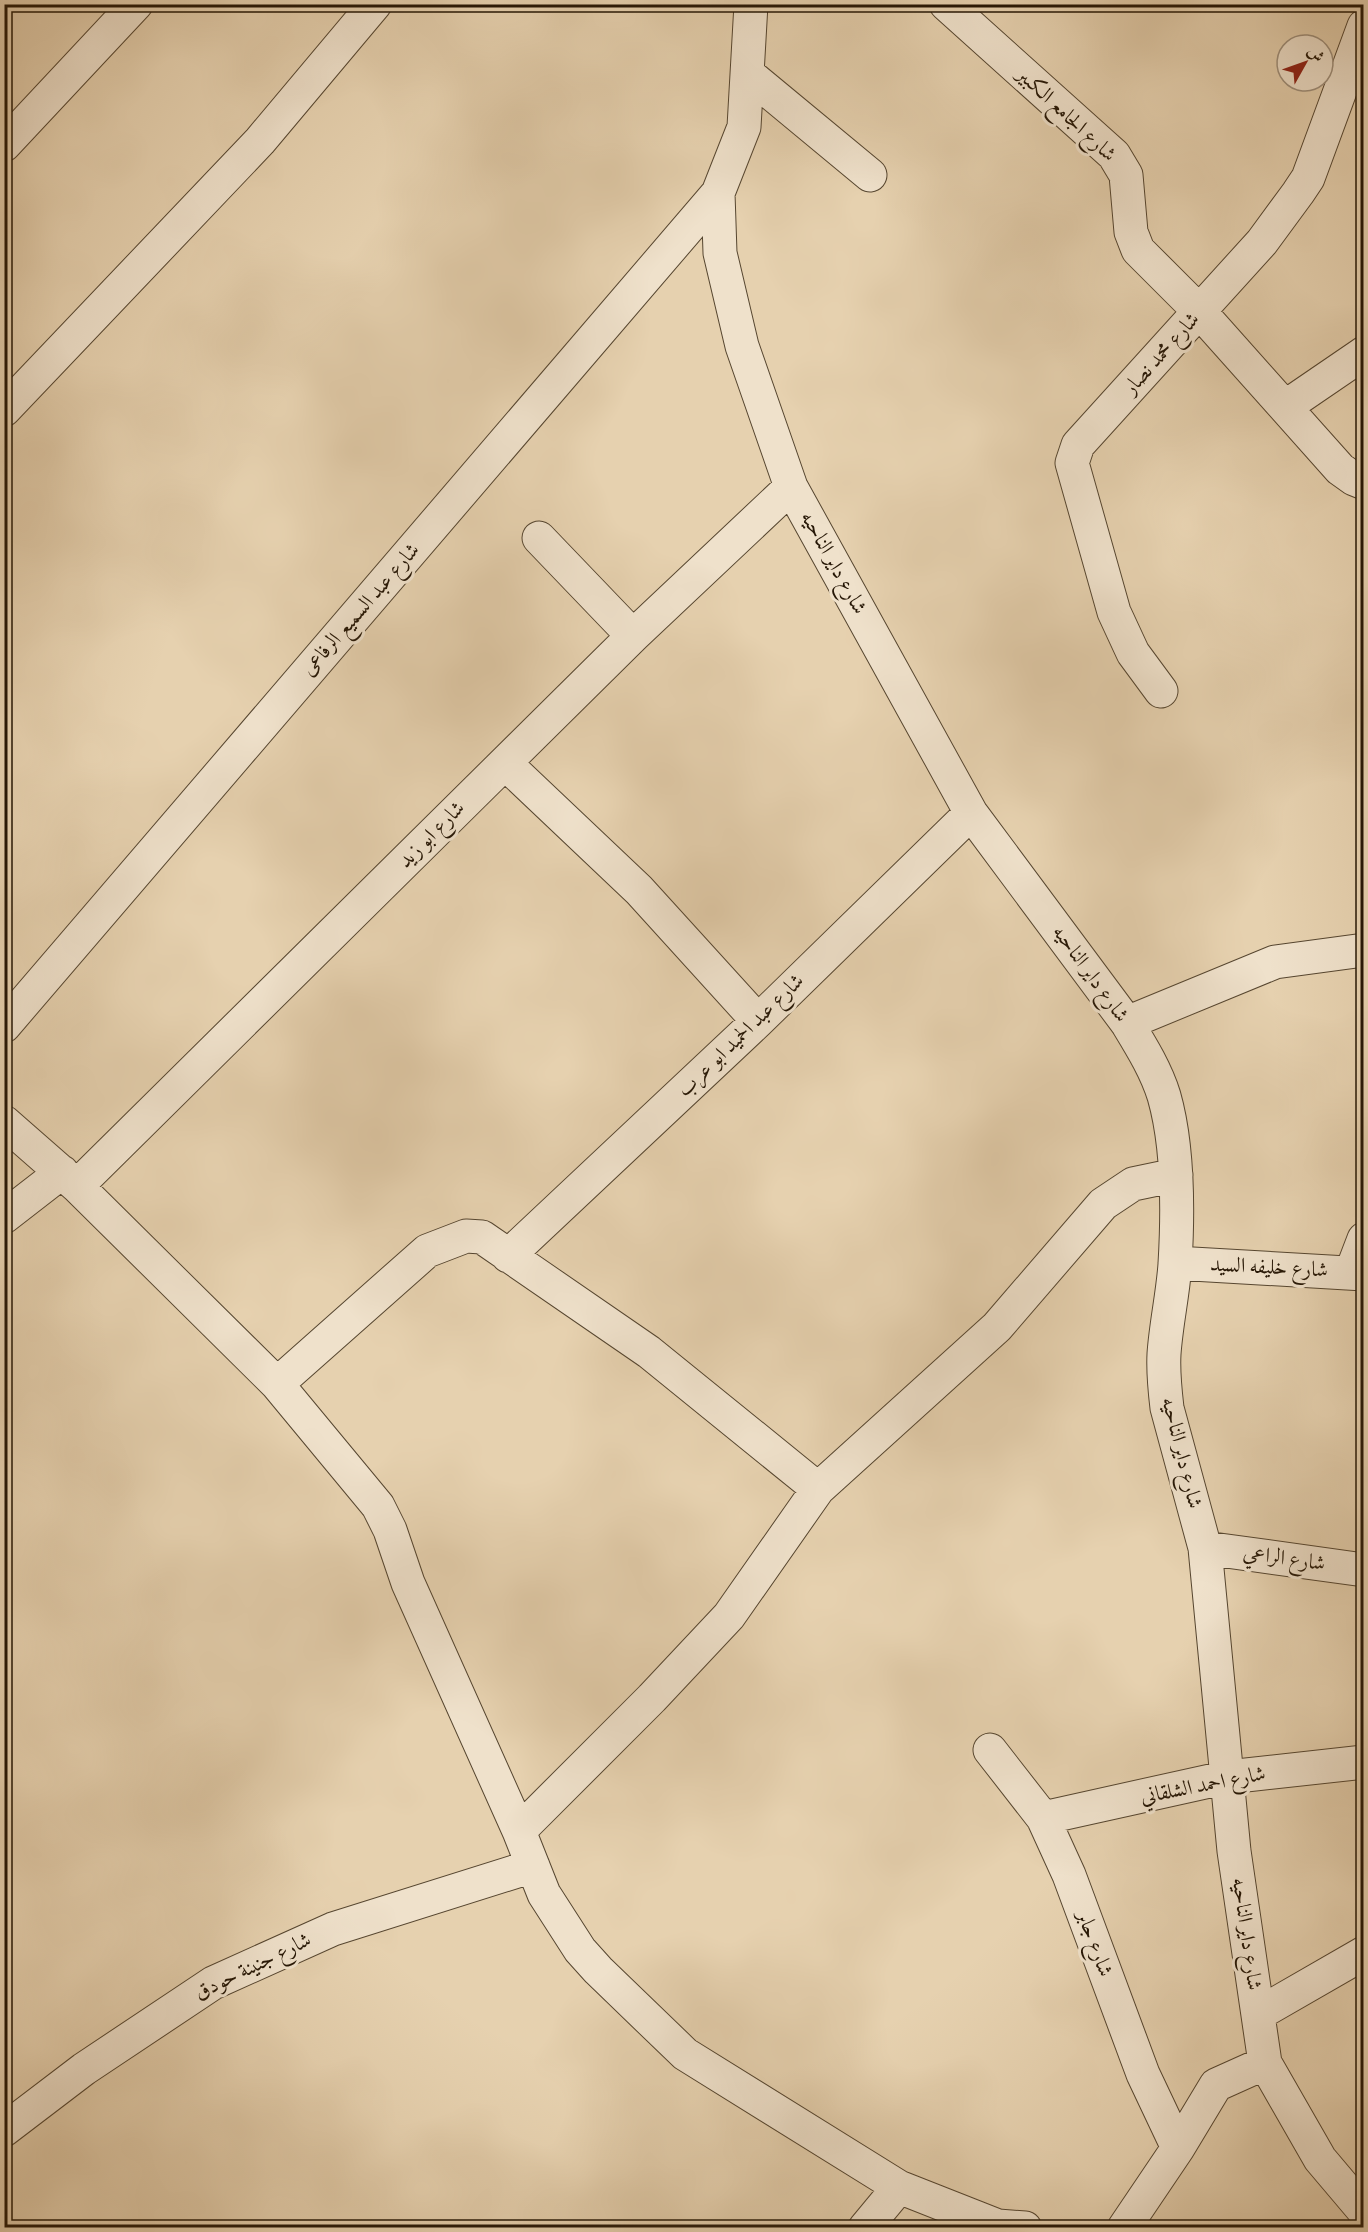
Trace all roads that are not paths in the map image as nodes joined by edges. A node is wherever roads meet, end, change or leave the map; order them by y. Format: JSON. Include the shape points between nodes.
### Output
{"nodes":[{"id":1,"x":136,"y":4,"type":"edge"},
{"id":2,"x":375,"y":4,"type":"edge"},
{"id":3,"x":751,"y":4,"type":"edge"},
{"id":4,"x":946,"y":4,"type":"edge"},
{"id":5,"x":1364,"y":26,"type":"edge"},
{"id":6,"x":748,"y":74,"type":"junction"},
{"id":7,"x":4,"y":145,"type":"edge"},
{"id":8,"x":870,"y":175,"type":"dead end"},
{"id":9,"x":718,"y":193,"type":"junction"},
{"id":10,"x":1200,"y":312,"type":"junction"},
{"id":11,"x":1364,"y":353,"type":"edge"},
{"id":12,"x":1285,"y":407,"type":"junction"},
{"id":13,"x":4,"y":410,"type":"edge"},
{"id":14,"x":1364,"y":483,"type":"edge"},
{"id":15,"x":790,"y":487,"type":"junction"},
{"id":16,"x":539,"y":538,"type":"dead end"},
{"id":17,"x":633,"y":636,"type":"junction"},
{"id":18,"x":1161,"y":692,"type":"dead end"},
{"id":19,"x":505,"y":763,"type":"junction"},
{"id":20,"x":970,"y":813,"type":"junction"},
{"id":21,"x":1364,"y":950,"type":"edge"},
{"id":22,"x":758,"y":1021,"type":"junction"},
{"id":23,"x":1127,"y":1023,"type":"junction"},
{"id":24,"x":4,"y":1026,"type":"edge"},
{"id":25,"x":4,"y":1122,"type":"edge"},
{"id":26,"x":1176,"y":1175,"type":"junction"},
{"id":27,"x":69,"y":1179,"type":"junction"},
{"id":28,"x":4,"y":1217,"type":"edge"},
{"id":29,"x":1364,"y":1239,"type":"edge"},
{"id":30,"x":508,"y":1256,"type":"junction"},
{"id":31,"x":1175,"y":1263,"type":"junction"},
{"id":32,"x":1357,"y":1274,"type":"edge"},
{"id":33,"x":277,"y":1384,"type":"junction"},
{"id":34,"x":818,"y":1489,"type":"junction"},
{"id":35,"x":1204,"y":1548,"type":"junction"},
{"id":36,"x":1364,"y":1570,"type":"edge"},
{"id":37,"x":990,"y":1750,"type":"dead end"},
{"id":38,"x":1364,"y":1762,"type":"edge"},
{"id":39,"x":1228,"y":1777,"type":"junction"},
{"id":40,"x":1043,"y":1818,"type":"junction"},
{"id":41,"x":519,"y":1831,"type":"junction"},
{"id":42,"x":533,"y":1866,"type":"junction"},
{"id":43,"x":1364,"y":1953,"type":"edge"},
{"id":44,"x":1258,"y":2014,"type":"junction"},
{"id":45,"x":1265,"y":2063,"type":"junction"},
{"id":46,"x":4,"y":2130,"type":"edge"},
{"id":47,"x":1178,"y":2148,"type":"junction"},
{"id":48,"x":899,"y":2187,"type":"junction"},
{"id":49,"x":1364,"y":2211,"type":"edge"},
{"id":50,"x":865,"y":2228,"type":"edge"},
{"id":51,"x":1025,"y":2228,"type":"edge"},
{"id":52,"x":1124,"y":2228,"type":"edge"}],
"edges":[{"from":1,"to":7,"type":"street"},
{"from":2,"to":13,"type":"street","via":[[260,141]]},
{"from":3,"to":6,"type":"street","name":"شارع داير الناحيه"},
{"from":4,"to":10,"type":"street","name":"شارع الجامع الكبير","via":[[1114,155],[1126,175],[1131,232],[1138,250]]},
{"from":5,"to":10,"type":"street","name":"شارع محمد نصار","via":[[1308,178],[1262,243]]},
{"from":6,"to":8,"type":"street"},
{"from":6,"to":9,"type":"street","name":"شارع داير الناحيه","via":[[744,127]]},
{"from":9,"to":15,"type":"street","name":"شارع داير الناحيه","via":[[720,253],[740,334]]},
{"from":9,"to":24,"type":"street","name":"شارع عبد السميع الرفاعى"},
{"from":10,"to":12,"type":"street","name":"شارع الجامع الكبير"},
{"from":10,"to":18,"type":"street","name":"شارع محمد نصار","via":[[1078,446],[1072,463],[1114,612],[1133,653]]},
{"from":11,"to":12,"type":"street"},
{"from":12,"to":14,"type":"street","name":"شارع الجامع الكبير","via":[[1340,469]]},
{"from":15,"to":17,"type":"street","name":"شارع ابو زيد"},
{"from":15,"to":20,"type":"street","name":"شارع داير الناحيه"},
{"from":16,"to":17,"type":"street"},
{"from":17,"to":19,"type":"street","name":"شارع ابو زيد"},
{"from":19,"to":22,"type":"street","via":[[639,890]]},
{"from":19,"to":27,"type":"street","name":"شارع ابو زيد"},
{"from":20,"to":22,"type":"street","name":"شارع عبد الحميد ابو عرب"},
{"from":20,"to":23,"type":"street","name":"شارع داير الناحيه"},
{"from":21,"to":23,"type":"street","via":[[1275,962]]},
{"from":22,"to":30,"type":"street","name":"شارع عبد الحميد ابو عرب"},
{"from":23,"to":26,"type":"street","name":"شارع داير الناحيه","via":[[1147,1055],[1164,1095]]},
{"from":25,"to":27,"type":"street"},
{"from":26,"to":31,"type":"street","name":"شارع داير الناحيه"},
{"from":26,"to":34,"type":"street","via":[[1133,1184],[1103,1204],[997,1327]]},
{"from":27,"to":28,"type":"street","name":"شارع ابو زيد"},
{"from":27,"to":33,"type":"street"},
{"from":29,"to":32,"type":"street"},
{"from":30,"to":33,"type":"street","via":[[482,1237],[466,1236],[427,1251]]},
{"from":30,"to":34,"type":"street","via":[[649,1352]]},
{"from":31,"to":32,"type":"street","name":"شارع خليفه السيد"},
{"from":31,"to":35,"type":"street","name":"شارع داير الناحيه","via":[[1164,1355],[1165,1389]]},
{"from":33,"to":41,"type":"street","via":[[378,1506],[408,1583]]},
{"from":34,"to":41,"type":"street","via":[[729,1616]]},
{"from":35,"to":36,"type":"street","name":"شارع الراعي"},
{"from":35,"to":39,"type":"street","name":"شارع داير الناحيه"},
{"from":37,"to":40,"type":"street","name":"شارع جابر"},
{"from":38,"to":39,"type":"street","name":"شارع احمد الشلقاني"},
{"from":39,"to":40,"type":"street","name":"شارع احمد الشلقاني"},
{"from":39,"to":44,"type":"street","name":"شارع داير الناحيه","via":[[1234,1851]]},
{"from":40,"to":47,"type":"street","name":"شارع جابر","via":[[1069,1875],[1143,2074]]},
{"from":41,"to":42,"type":"street"},
{"from":42,"to":46,"type":"street","name":"شارع جنينة حودق","via":[[333,1929],[213,1983],[84,2069]]},
{"from":42,"to":48,"type":"street","via":[[544,1894],[580,1950],[685,2054]]},
{"from":43,"to":44,"type":"street","name":"شارع داير الناحيه"},
{"from":44,"to":45,"type":"street","name":"شارع داير الناحيه"},
{"from":45,"to":47,"type":"street","via":[[1215,2085]]},
{"from":45,"to":49,"type":"street","name":"شارع داير الناحيه","via":[[1320,2159]]},
{"from":47,"to":52,"type":"street"},
{"from":48,"to":50,"type":"street"},
{"from":48,"to":51,"type":"street","via":[[998,2226]]}]}
